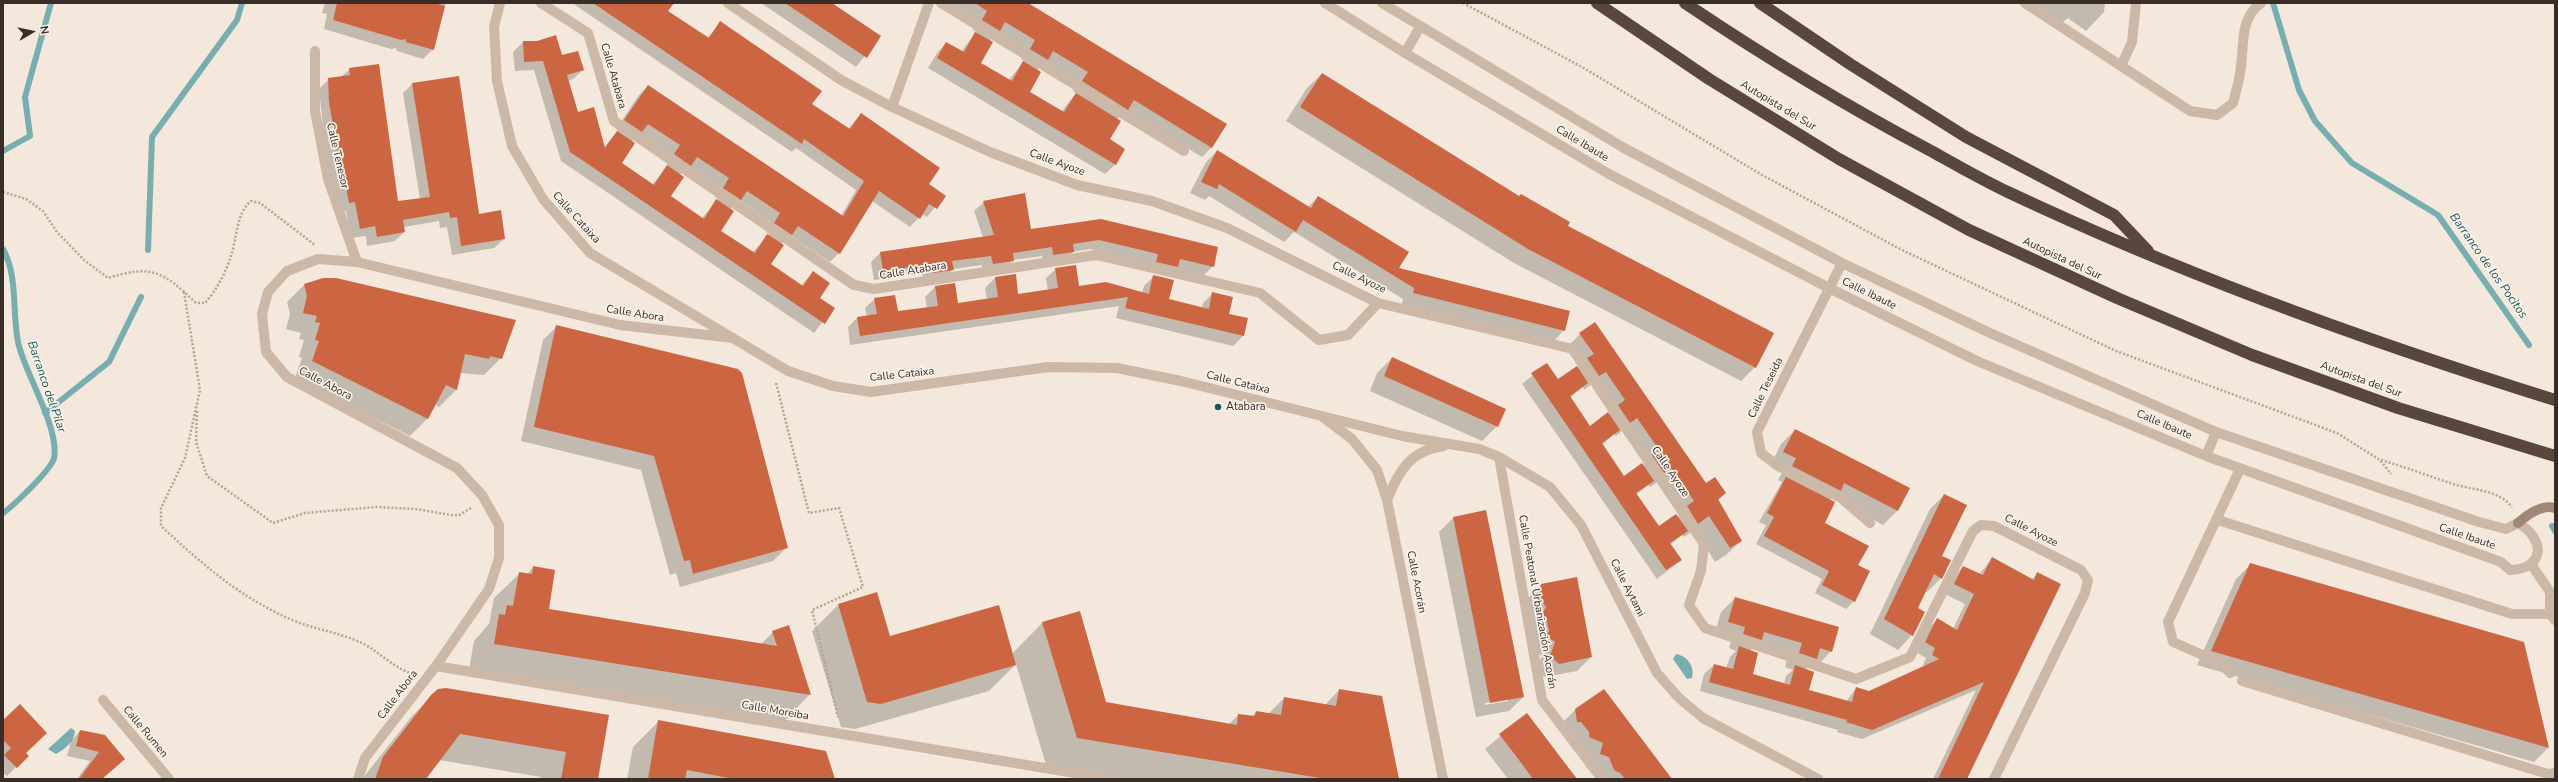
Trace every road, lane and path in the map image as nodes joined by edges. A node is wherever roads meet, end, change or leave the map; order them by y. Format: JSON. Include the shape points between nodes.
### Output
{"nodes":[{"id":1,"x":500,"y":3,"type":"edge"},
{"id":2,"x":541,"y":3,"type":"edge"},
{"id":3,"x":728,"y":3,"type":"edge"},
{"id":4,"x":929,"y":3,"type":"edge"},
{"id":5,"x":941,"y":3,"type":"edge"},
{"id":6,"x":1325,"y":3,"type":"edge"},
{"id":7,"x":1382,"y":3,"type":"edge"},
{"id":8,"x":1463,"y":3,"type":"edge"},
{"id":9,"x":1597,"y":3,"type":"edge"},
{"id":10,"x":1685,"y":3,"type":"edge"},
{"id":11,"x":1760,"y":3,"type":"edge"},
{"id":12,"x":2025,"y":3,"type":"edge"},
{"id":13,"x":2136,"y":3,"type":"edge"},
{"id":14,"x":2260,"y":3,"type":"edge"},
{"id":15,"x":1420,"y":27,"type":"junction"},
{"id":16,"x":315,"y":51,"type":"dead end"},
{"id":17,"x":1405,"y":53,"type":"junction"},
{"id":18,"x":2121,"y":66,"type":"junction"},
{"id":19,"x":892,"y":107,"type":"junction"},
{"id":20,"x":1184,"y":151,"type":"dead end"},
{"id":21,"x":3,"y":192,"type":"edge"},
{"id":22,"x":2152,"y":255,"type":"junction"},
{"id":23,"x":332,"y":260,"type":"junction"},
{"id":24,"x":357,"y":262,"type":"junction"},
{"id":25,"x":1842,"y":263,"type":"junction"},
{"id":26,"x":1829,"y":288,"type":"junction"},
{"id":27,"x":184,"y":292,"type":"junction"},
{"id":28,"x":1378,"y":303,"type":"junction"},
{"id":29,"x":736,"y":338,"type":"junction"},
{"id":30,"x":770,"y":359,"type":"junction"},
{"id":31,"x":2555,"y":400,"type":"edge"},
{"id":32,"x":197,"y":404,"type":"junction"},
{"id":33,"x":1319,"y":414,"type":"junction"},
{"id":34,"x":2216,"y":432,"type":"junction"},
{"id":35,"x":1402,"y":436,"type":"joint"},
{"id":36,"x":1458,"y":444,"type":"junction"},
{"id":37,"x":2206,"y":456,"type":"junction"},
{"id":38,"x":2555,"y":456,"type":"edge"},
{"id":39,"x":1500,"y":457,"type":"junction"},
{"id":40,"x":2380,"y":460,"type":"junction"},
{"id":41,"x":2240,"y":469,"type":"junction"},
{"id":42,"x":2393,"y":476,"type":"dead end"},
{"id":43,"x":1387,"y":500,"type":"junction"},
{"id":44,"x":487,"y":503,"type":"junction"},
{"id":45,"x":2555,"y":508,"type":"edge"},
{"id":46,"x":2218,"y":520,"type":"junction"},
{"id":47,"x":1870,"y":522,"type":"dead end"},
{"id":48,"x":2520,"y":522,"type":"junction"},
{"id":49,"x":2531,"y":564,"type":"junction"},
{"id":50,"x":2552,"y":617,"type":"edge"},
{"id":51,"x":436,"y":666,"type":"junction"},
{"id":52,"x":2230,"y":673,"type":"dead end"},
{"id":53,"x":425,"y":680,"type":"junction"},
{"id":54,"x":2242,"y":681,"type":"dead end"},
{"id":55,"x":102,"y":700,"type":"dead end"},
{"id":56,"x":842,"y":734,"type":"junction"},
{"id":57,"x":2555,"y":773,"type":"edge"},
{"id":58,"x":1092,"y":778,"type":"edge"},
{"id":59,"x":169,"y":779,"type":"edge"},
{"id":60,"x":358,"y":779,"type":"edge"},
{"id":61,"x":1110,"y":779,"type":"edge"},
{"id":62,"x":1443,"y":779,"type":"edge"},
{"id":63,"x":1602,"y":779,"type":"edge"},
{"id":64,"x":1818,"y":779,"type":"edge"},
{"id":65,"x":1994,"y":779,"type":"edge"}],
"edges":[{"from":1,"to":29,"type":"street","name":"Calle Cataixa","via":[[494,27],[497,81],[512,146],[542,199],[590,253]]},
{"from":2,"to":28,"type":"street","name":"Calle Atabara","via":[[588,33],[614,121],[854,285],[874,289],[1096,255],[1260,293],[1319,340],[1348,335]]},
{"from":3,"to":19,"type":"street","name":"Calle Ayoze","via":[[841,80]]},
{"from":4,"to":19,"type":"street"},
{"from":5,"to":20,"type":"street"},
{"from":6,"to":17,"type":"street","name":"Calle Ibaute"},
{"from":7,"to":15,"type":"street","name":"Calle Ibaute"},
{"from":8,"to":40,"type":"path","via":[[1582,67],[1762,175],[1902,250],[2116,351],[2337,433]]},
{"from":9,"to":38,"type":"highway","name":"Autopista del Sur","via":[[1709,79],[1839,159],[1969,230],[2117,298],[2252,355],[2398,408]]},
{"from":10,"to":22,"type":"highway","via":[[1743,42],[1873,120],[2008,193]]},
{"from":11,"to":22,"type":"highway","via":[[1850,64],[1966,137],[2114,215]]},
{"from":12,"to":18,"type":"street"},
{"from":13,"to":18,"type":"street","via":[[2132,42]]},
{"from":14,"to":18,"type":"street","via":[[2254,8],[2243,30],[2241,67],[2233,103],[2217,115],[2190,110]]},
{"from":15,"to":17,"type":"street"},
{"from":15,"to":25,"type":"street","name":"Calle Ibaute","via":[[1624,148]]},
{"from":16,"to":24,"type":"street","name":"Calle Tenesor","via":[[315,111],[328,180]]},
{"from":17,"to":26,"type":"street","name":"Calle Ibaute","via":[[1609,174]]},
{"from":19,"to":28,"type":"street","name":"Calle Ayoze","via":[[990,152],[1077,184],[1152,201],[1227,228]]},
{"from":21,"to":27,"type":"path","via":[[26,199],[42,211],[62,238],[84,260],[108,278],[133,270],[146,270],[172,281]]},
{"from":22,"to":31,"type":"highway","via":[[2257,299],[2450,367]]},
{"from":23,"to":24,"type":"street","name":"Calle Abora"},
{"from":23,"to":27,"type":"path","via":[[300,232],[260,203],[251,201],[244,210],[231,256],[212,296],[205,302],[196,303]]},
{"from":23,"to":44,"type":"street","name":"Calle Abora","via":[[318,259],[287,271],[268,292],[262,314],[266,352],[287,377],[457,468]]},
{"from":24,"to":29,"type":"street","name":"Calle Abora","via":[[620,325]]},
{"from":25,"to":26,"type":"street","name":"Calle Teseida"},
{"from":25,"to":34,"type":"street","name":"Calle Ibaute","via":[[1990,333]]},
{"from":26,"to":37,"type":"street","name":"Calle Ibaute","via":[[1977,361]]},
{"from":26,"to":47,"type":"street","name":"Calle Teseida","via":[[1757,432],[1761,453],[1772,462],[1842,498]]},
{"from":27,"to":32,"type":"path","via":[[200,390]]},
{"from":28,"to":65,"type":"street","name":"Calle Ayoze","via":[[1573,348],[1704,544],[1701,571],[1689,605],[1704,628],[1856,679],[1910,657],[1972,530],[1980,525],[1994,526],[2081,570],[2088,580],[2085,592]]},
{"from":29,"to":30,"type":"street","name":"Calle Cataixa"},
{"from":30,"to":33,"type":"street","name":"Calle Cataixa","via":[[788,371],[833,386],[871,392],[1048,367],[1117,368]]},
{"from":30,"to":56,"type":"path","via":[[809,513],[839,508],[863,587],[812,610]]},
{"from":32,"to":44,"type":"path","via":[[196,442],[207,476],[273,523],[304,513],[377,507],[459,515],[465,510]]},
{"from":32,"to":53,"type":"path","via":[[185,458],[161,508],[161,526],[206,568],[240,593],[296,622],[364,644],[394,666]]},
{"from":33,"to":35,"type":"street","name":"Calle Cataixa"},
{"from":33,"to":43,"type":"street","name":"Calle Acorán","via":[[1352,438],[1377,470]]},
{"from":34,"to":37,"type":"street"},
{"from":34,"to":48,"type":"street","name":"Calle Ibaute","via":[[2479,522],[2506,529]]},
{"from":35,"to":36,"type":"street","name":"Calle Aytami"},
{"from":36,"to":39,"type":"street","name":"Calle Aytami"},
{"from":36,"to":43,"type":"street","via":[[1427,448],[1417,455],[1398,474]]},
{"from":37,"to":41,"type":"street","name":"Calle Ibaute"},
{"from":39,"to":63,"type":"street","name":"Calle Peatonal Urbanización Acorán","via":[[1542,700]]},
{"from":39,"to":64,"type":"street","name":"Calle Aytami","via":[[1550,487],[1581,525],[1657,673],[1679,698],[1703,718]]},
{"from":40,"to":42,"type":"path"},
{"from":40,"to":48,"type":"path","via":[[2485,491],[2507,502]]},
{"from":41,"to":46,"type":"street"},
{"from":41,"to":49,"type":"street","name":"Calle Ibaute","via":[[2501,562],[2510,570],[2523,569]]},
{"from":43,"to":62,"type":"street","name":"Calle Acorán"},
{"from":44,"to":51,"type":"street","name":"Calle Abora","via":[[499,525],[499,558],[490,589]]},
{"from":45,"to":48,"type":"street","via":[[2529,513]]},
{"from":46,"to":50,"type":"street","via":[[2512,614]]},
{"from":46,"to":52,"type":"street","via":[[2168,622],[2173,642],[2223,664]]},
{"from":48,"to":49,"type":"street","via":[[2537,540],[2538,554]]},
{"from":49,"to":50,"type":"street","via":[[2550,592]]},
{"from":51,"to":53,"type":"street","name":"Calle Abora"},
{"from":51,"to":56,"type":"street","name":"Calle Moreiba"},
{"from":53,"to":60,"type":"street","name":"Calle Abora","via":[[365,758]]},
{"from":54,"to":57,"type":"street","via":[[2548,774]]},
{"from":55,"to":59,"type":"street","name":"Calle Rumen"},
{"from":56,"to":58,"type":"street","name":"Calle Moreiba"},
{"from":58,"to":61,"type":"street","name":"Calle Moreiba"}]}
